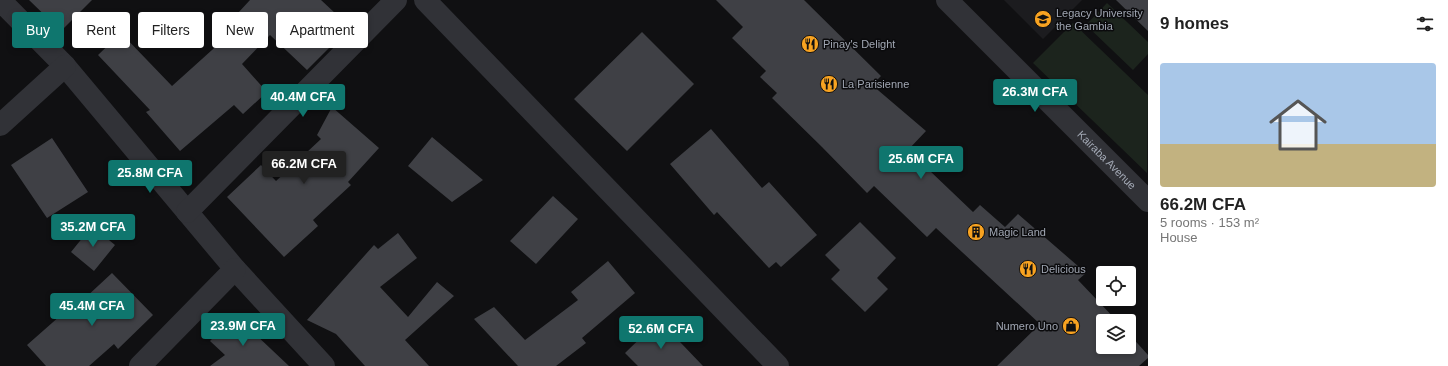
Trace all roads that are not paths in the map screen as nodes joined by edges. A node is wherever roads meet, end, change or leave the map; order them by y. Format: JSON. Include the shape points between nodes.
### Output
{"nodes":[{"id":1,"x":0,"y":0,"type":"edge"},
{"id":2,"x":396,"y":0,"type":"edge"},
{"id":3,"x":424,"y":0,"type":"edge"},
{"id":4,"x":947,"y":0,"type":"edge"},
{"id":5,"x":65,"y":66,"type":"junction"},
{"id":6,"x":0,"y":125,"type":"edge"},
{"id":7,"x":1148,"y":201,"type":"edge"},
{"id":8,"x":187,"y":212,"type":"junction"},
{"id":9,"x":235,"y":269,"type":"junction"},
{"id":10,"x":140,"y":366,"type":"edge"},
{"id":11,"x":324,"y":366,"type":"edge"},
{"id":12,"x":778,"y":366,"type":"edge"}],
"edges":[{"from":1,"to":5,"type":"street"},
{"from":2,"to":8,"type":"street"},
{"from":3,"to":12,"type":"street"},
{"from":4,"to":7,"type":"street","name":"Kairaba Avenue"},
{"from":5,"to":6,"type":"street"},
{"from":5,"to":8,"type":"street"},
{"from":8,"to":9,"type":"street"},
{"from":9,"to":10,"type":"street"},
{"from":9,"to":11,"type":"street"}]}
